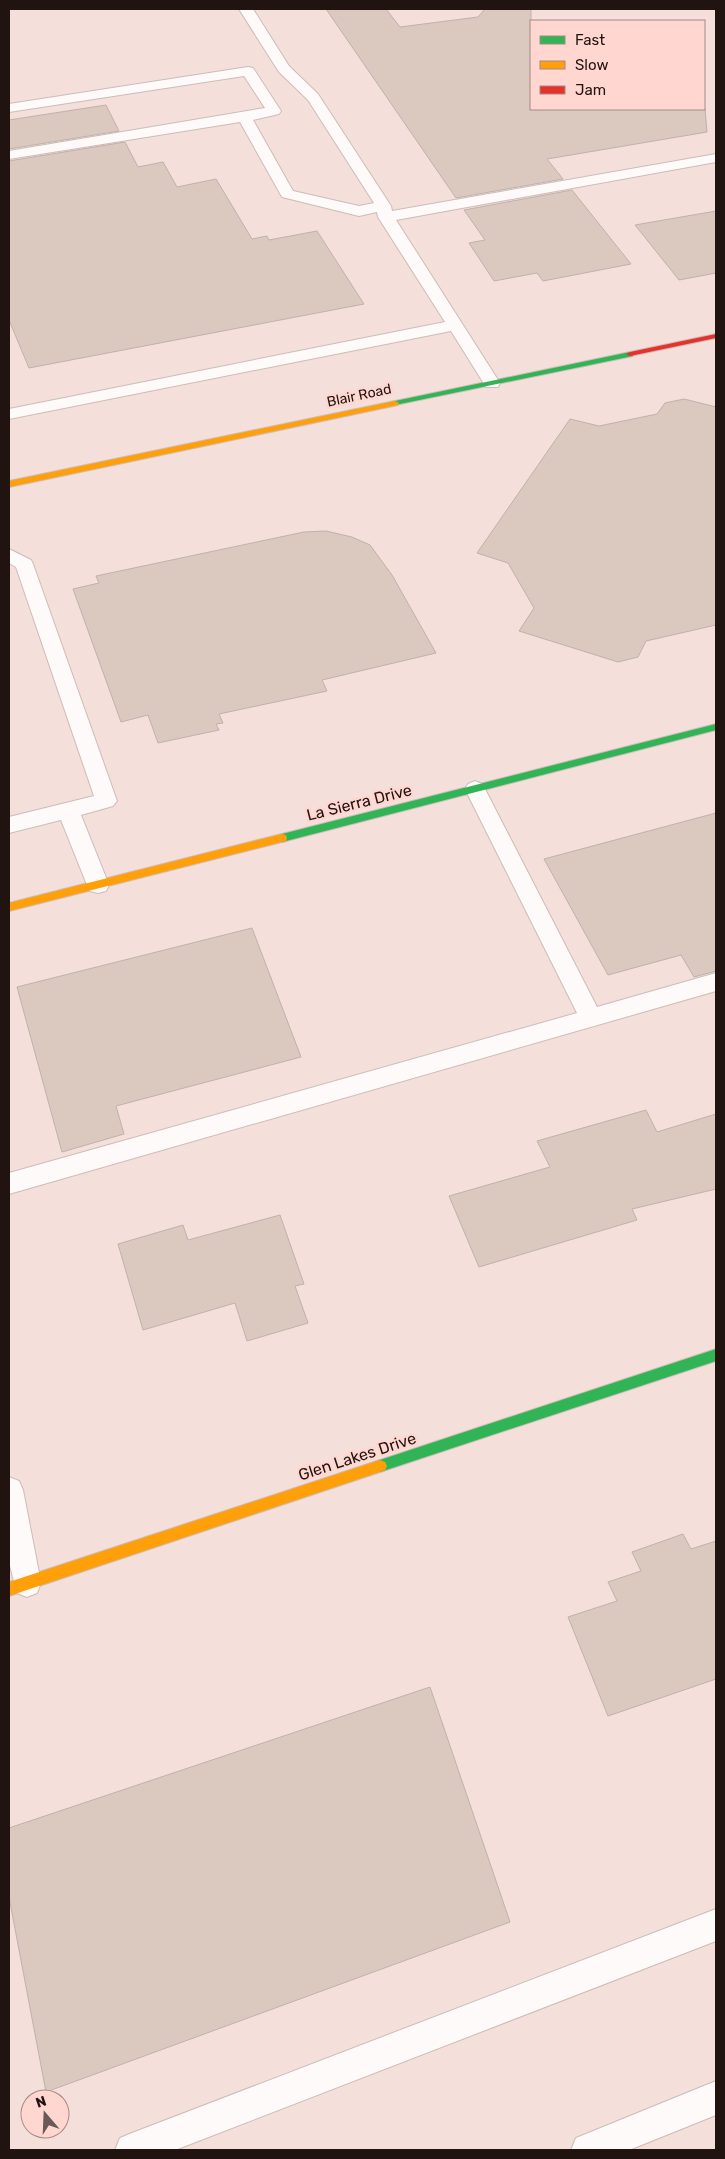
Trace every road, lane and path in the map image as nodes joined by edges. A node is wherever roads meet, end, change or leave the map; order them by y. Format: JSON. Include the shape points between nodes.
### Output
{"nodes":[{"id":1,"x":246,"y":9,"type":"edge"},
{"id":2,"x":9,"y":108,"type":"edge"},
{"id":3,"x":244,"y":117,"type":"junction"},
{"id":4,"x":9,"y":155,"type":"edge"},
{"id":5,"x":716,"y":158,"type":"edge"},
{"id":6,"x":385,"y":211,"type":"junction"},
{"id":7,"x":456,"y":326,"type":"junction"},
{"id":8,"x":716,"y":336,"type":"edge"},
{"id":9,"x":492,"y":383,"type":"junction"},
{"id":10,"x":9,"y":414,"type":"edge"},
{"id":11,"x":9,"y":484,"type":"edge"},
{"id":12,"x":9,"y":555,"type":"edge"},
{"id":13,"x":716,"y":727,"type":"edge"},
{"id":14,"x":474,"y":789,"type":"junction"},
{"id":15,"x":68,"y":810,"type":"junction"},
{"id":16,"x":9,"y":824,"type":"edge"},
{"id":17,"x":98,"y":885,"type":"junction"},
{"id":18,"x":9,"y":907,"type":"edge"},
{"id":19,"x":716,"y":982,"type":"edge"},
{"id":20,"x":591,"y":1018,"type":"junction"},
{"id":21,"x":9,"y":1184,"type":"edge"},
{"id":22,"x":716,"y":1355,"type":"edge"},
{"id":23,"x":9,"y":1490,"type":"edge"},
{"id":24,"x":18,"y":1586,"type":"edge"},
{"id":25,"x":716,"y":1925,"type":"edge"},
{"id":26,"x":716,"y":2098,"type":"edge"},
{"id":27,"x":132,"y":2150,"type":"edge"},
{"id":28,"x":588,"y":2150,"type":"edge"}],
"edges":[{"from":1,"to":6,"type":"lane","via":[[284,69],[313,98]]},
{"from":2,"to":3,"type":"lane","via":[[248,71],[274,112]]},
{"from":3,"to":4,"type":"lane"},
{"from":3,"to":6,"type":"lane","via":[[287,194],[359,211]]},
{"from":5,"to":6,"type":"lane"},
{"from":6,"to":7,"type":"lane"},
{"from":7,"to":9,"type":"lane"},
{"from":7,"to":10,"type":"lane"},
{"from":8,"to":9,"type":"street","name":"Blair Road"},
{"from":9,"to":11,"type":"street","name":"Blair Road"},
{"from":12,"to":15,"type":"lane","via":[[24,564],[106,801]]},
{"from":13,"to":14,"type":"street","name":"La Sierra Drive"},
{"from":14,"to":17,"type":"street","name":"La Sierra Drive"},
{"from":14,"to":20,"type":"lane"},
{"from":15,"to":16,"type":"lane"},
{"from":15,"to":17,"type":"lane"},
{"from":17,"to":18,"type":"street","name":"La Sierra Drive"},
{"from":19,"to":20,"type":"lane"},
{"from":20,"to":21,"type":"lane"},
{"from":22,"to":24,"type":"street","name":"Glen Lakes Drive"},
{"from":23,"to":24,"type":"lane"},
{"from":25,"to":27,"type":"lane"},
{"from":26,"to":28,"type":"lane"}]}
